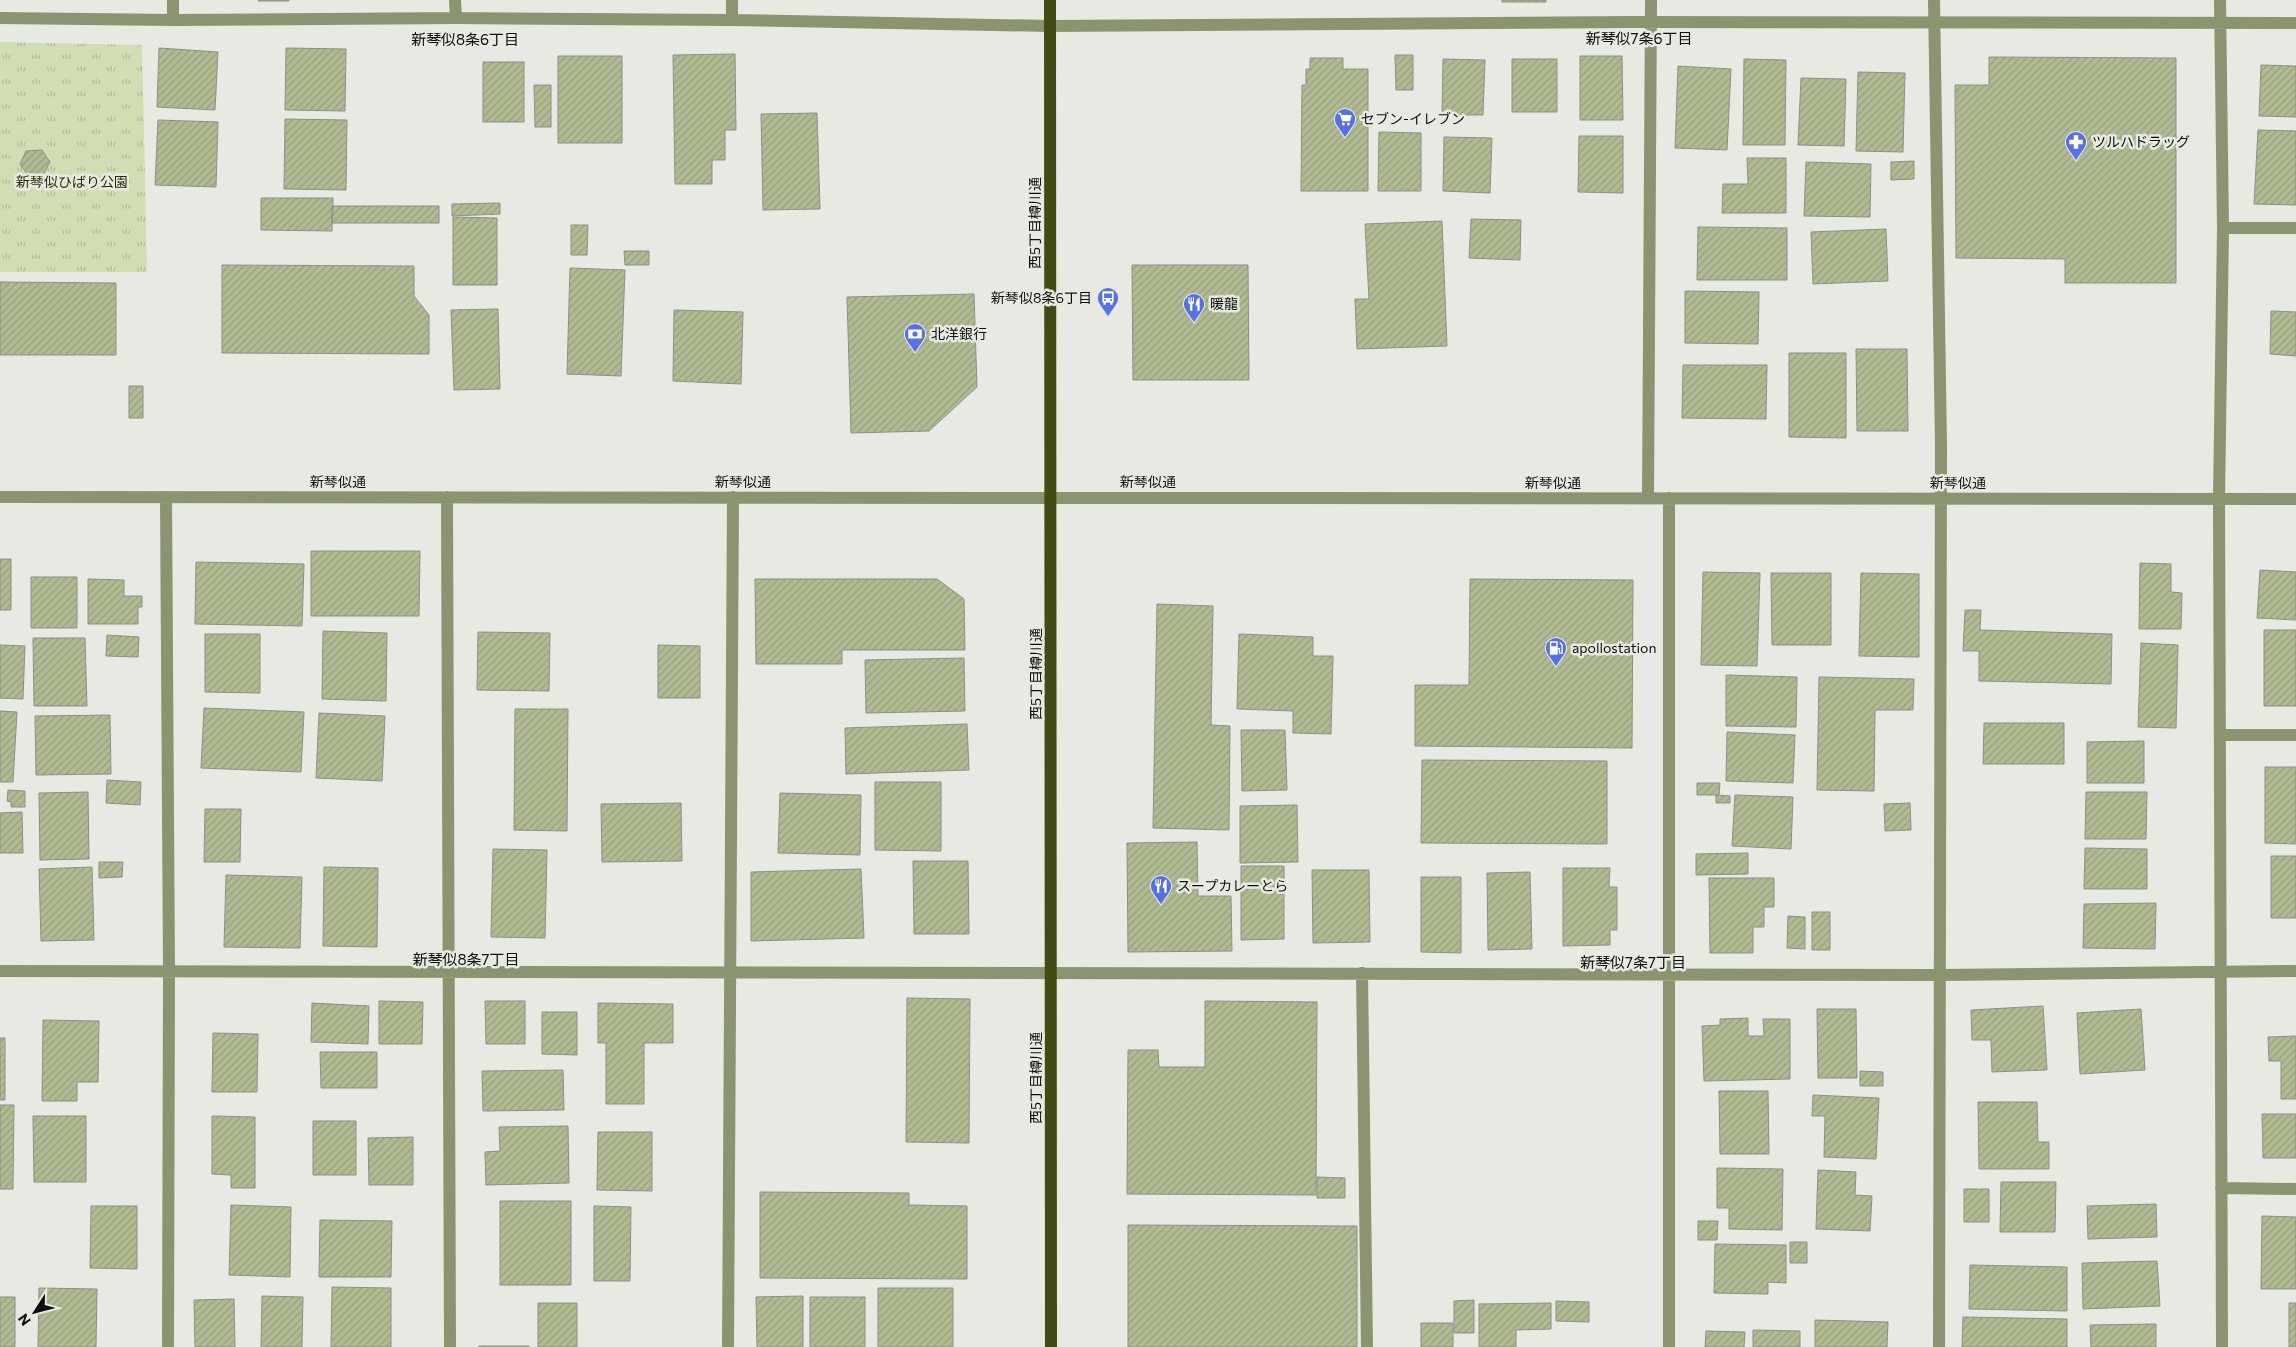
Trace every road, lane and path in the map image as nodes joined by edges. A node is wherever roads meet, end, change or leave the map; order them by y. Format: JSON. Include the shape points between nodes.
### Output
{"nodes":[{"id":1,"x":173,"y":0,"type":"edge"},
{"id":2,"x":455,"y":0,"type":"edge"},
{"id":3,"x":732,"y":0,"type":"edge"},
{"id":4,"x":1050,"y":0,"type":"edge"},
{"id":5,"x":1651,"y":0,"type":"edge"},
{"id":6,"x":1934,"y":0,"type":"edge"},
{"id":7,"x":2220,"y":0,"type":"edge"},
{"id":8,"x":0,"y":18,"type":"edge"},
{"id":9,"x":456,"y":18,"type":"junction"},
{"id":10,"x":173,"y":20,"type":"junction"},
{"id":11,"x":732,"y":20,"type":"junction"},
{"id":12,"x":1934,"y":22,"type":"junction"},
{"id":13,"x":1651,"y":23,"type":"junction"},
{"id":14,"x":2220,"y":23,"type":"junction"},
{"id":15,"x":2296,"y":23,"type":"edge"},
{"id":16,"x":1050,"y":26,"type":"junction"},
{"id":17,"x":2223,"y":228,"type":"junction"},
{"id":18,"x":2296,"y":228,"type":"edge"},
{"id":19,"x":0,"y":497,"type":"edge"},
{"id":20,"x":166,"y":497,"type":"junction"},
{"id":21,"x":447,"y":497,"type":"junction"},
{"id":22,"x":733,"y":497,"type":"junction"},
{"id":23,"x":1050,"y":498,"type":"junction"},
{"id":24,"x":1648,"y":498,"type":"junction"},
{"id":25,"x":1669,"y":498,"type":"junction"},
{"id":26,"x":1941,"y":498,"type":"junction"},
{"id":27,"x":2220,"y":499,"type":"junction"},
{"id":28,"x":2296,"y":499,"type":"edge"},
{"id":29,"x":2296,"y":735,"type":"edge"},
{"id":30,"x":2220,"y":736,"type":"junction"},
{"id":31,"x":0,"y":971,"type":"edge"},
{"id":32,"x":450,"y":971,"type":"junction"},
{"id":33,"x":729,"y":971,"type":"junction"},
{"id":34,"x":2221,"y":971,"type":"junction"},
{"id":35,"x":2296,"y":971,"type":"edge"},
{"id":36,"x":170,"y":972,"type":"junction"},
{"id":37,"x":1362,"y":973,"type":"junction"},
{"id":38,"x":1052,"y":974,"type":"junction"},
{"id":39,"x":1670,"y":974,"type":"junction"},
{"id":40,"x":1941,"y":975,"type":"junction"},
{"id":41,"x":2222,"y":1188,"type":"junction"},
{"id":42,"x":2296,"y":1189,"type":"edge"},
{"id":43,"x":168,"y":1347,"type":"edge"},
{"id":44,"x":450,"y":1347,"type":"edge"},
{"id":45,"x":728,"y":1347,"type":"edge"},
{"id":46,"x":1051,"y":1347,"type":"edge"},
{"id":47,"x":1367,"y":1347,"type":"edge"},
{"id":48,"x":1669,"y":1347,"type":"edge"},
{"id":49,"x":1939,"y":1347,"type":"edge"},
{"id":50,"x":2222,"y":1347,"type":"edge"}],
"edges":[{"from":1,"to":10,"type":"street"},
{"from":2,"to":9,"type":"street"},
{"from":3,"to":11,"type":"street"},
{"from":4,"to":16,"type":"main road","name":"西5丁目樽川通"},
{"from":5,"to":13,"type":"street"},
{"from":6,"to":12,"type":"street"},
{"from":7,"to":14,"type":"street"},
{"from":8,"to":10,"type":"street"},
{"from":9,"to":10,"type":"street"},
{"from":9,"to":11,"type":"street"},
{"from":11,"to":16,"type":"street"},
{"from":12,"to":13,"type":"street"},
{"from":12,"to":14,"type":"street"},
{"from":12,"to":26,"type":"street"},
{"from":13,"to":16,"type":"street"},
{"from":13,"to":24,"type":"street"},
{"from":14,"to":15,"type":"street"},
{"from":14,"to":17,"type":"street"},
{"from":16,"to":23,"type":"main road","name":"西5丁目樽川通"},
{"from":17,"to":18,"type":"street"},
{"from":17,"to":27,"type":"street"},
{"from":19,"to":20,"type":"street","name":"新琴似通"},
{"from":20,"to":21,"type":"street","name":"新琴似通"},
{"from":20,"to":36,"type":"street"},
{"from":21,"to":22,"type":"street","name":"新琴似通"},
{"from":21,"to":32,"type":"street"},
{"from":22,"to":23,"type":"street","name":"新琴似通"},
{"from":22,"to":33,"type":"street"},
{"from":23,"to":24,"type":"street","name":"新琴似通"},
{"from":23,"to":38,"type":"main road","name":"西5丁目樽川通"},
{"from":24,"to":25,"type":"street","name":"新琴似通"},
{"from":25,"to":26,"type":"street","name":"新琴似通"},
{"from":25,"to":39,"type":"street"},
{"from":26,"to":27,"type":"street","name":"新琴似通"},
{"from":26,"to":40,"type":"street"},
{"from":27,"to":28,"type":"street","name":"新琴似通"},
{"from":27,"to":30,"type":"street"},
{"from":29,"to":30,"type":"street"},
{"from":30,"to":34,"type":"street"},
{"from":31,"to":36,"type":"street"},
{"from":32,"to":33,"type":"street"},
{"from":32,"to":36,"type":"street"},
{"from":32,"to":44,"type":"street"},
{"from":33,"to":38,"type":"street"},
{"from":33,"to":45,"type":"street"},
{"from":34,"to":35,"type":"street"},
{"from":34,"to":40,"type":"street"},
{"from":34,"to":41,"type":"street"},
{"from":36,"to":43,"type":"street"},
{"from":37,"to":38,"type":"street"},
{"from":37,"to":39,"type":"street"},
{"from":37,"to":47,"type":"street"},
{"from":38,"to":46,"type":"main road","name":"西5丁目樽川通"},
{"from":39,"to":40,"type":"street"},
{"from":39,"to":48,"type":"street"},
{"from":40,"to":49,"type":"street"},
{"from":41,"to":42,"type":"street"},
{"from":41,"to":50,"type":"street"}]}
